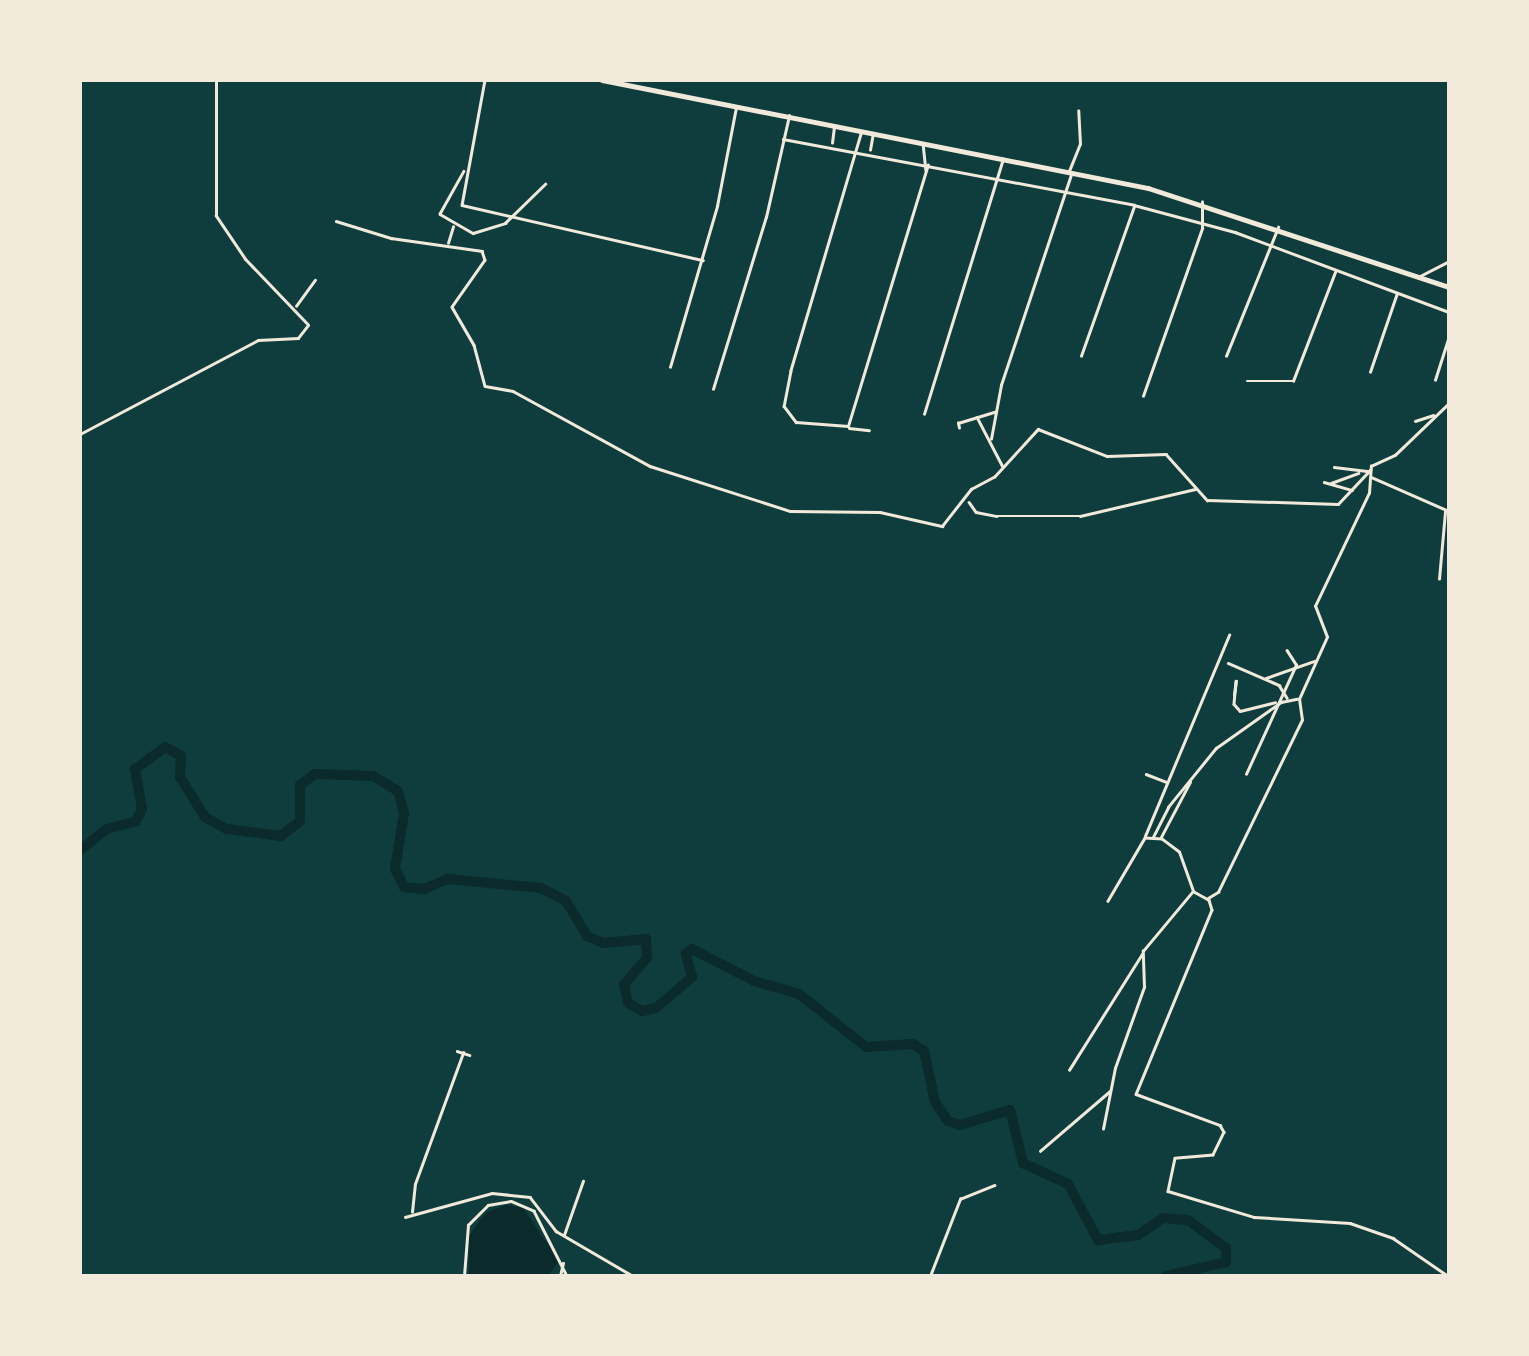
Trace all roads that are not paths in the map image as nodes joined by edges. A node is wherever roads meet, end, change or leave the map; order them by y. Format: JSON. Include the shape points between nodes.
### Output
{"nodes":[{"id":1,"x":216,"y":80,"type":"edge"},
{"id":2,"x":486,"y":80,"type":"edge"},
{"id":3,"x":602,"y":80,"type":"edge"},
{"id":4,"x":736,"y":106,"type":"junction"},
{"id":5,"x":1078,"y":111,"type":"dead end"},
{"id":6,"x":789,"y":116,"type":"junction"},
{"id":7,"x":834,"y":125,"type":"junction"},
{"id":8,"x":862,"y":130,"type":"junction"},
{"id":9,"x":873,"y":132,"type":"junction"},
{"id":10,"x":783,"y":139,"type":"junction"},
{"id":11,"x":923,"y":142,"type":"junction"},
{"id":12,"x":831,"y":144,"type":"junction"},
{"id":13,"x":859,"y":150,"type":"junction"},
{"id":14,"x":870,"y":152,"type":"junction"},
{"id":15,"x":1003,"y":158,"type":"junction"},
{"id":16,"x":926,"y":163,"type":"junction"},
{"id":17,"x":465,"y":170,"type":"junction"},
{"id":18,"x":1070,"y":171,"type":"junction"},
{"id":19,"x":998,"y":177,"type":"junction"},
{"id":20,"x":545,"y":184,"type":"dead end"},
{"id":21,"x":1068,"y":189,"type":"junction"},
{"id":22,"x":1202,"y":202,"type":"junction"},
{"id":23,"x":1134,"y":205,"type":"junction"},
{"id":24,"x":512,"y":216,"type":"junction"},
{"id":25,"x":336,"y":221,"type":"dead end"},
{"id":26,"x":1203,"y":222,"type":"junction"},
{"id":27,"x":454,"y":226,"type":"junction"},
{"id":28,"x":1278,"y":226,"type":"junction"},
{"id":29,"x":448,"y":244,"type":"junction"},
{"id":30,"x":1270,"y":246,"type":"junction"},
{"id":31,"x":702,"y":260,"type":"junction"},
{"id":32,"x":1448,"y":262,"type":"edge"},
{"id":33,"x":1335,"y":270,"type":"junction"},
{"id":34,"x":1420,"y":276,"type":"junction"},
{"id":35,"x":315,"y":280,"type":"dead end"},
{"id":36,"x":1449,"y":287,"type":"edge"},
{"id":37,"x":1398,"y":293,"type":"junction"},
{"id":38,"x":295,"y":308,"type":"junction"},
{"id":39,"x":1449,"y":312,"type":"edge"},
{"id":40,"x":1449,"y":336,"type":"edge"},
{"id":41,"x":1081,"y":356,"type":"dead end"},
{"id":42,"x":1226,"y":356,"type":"dead end"},
{"id":43,"x":670,"y":367,"type":"dead end"},
{"id":44,"x":1370,"y":372,"type":"dead end"},
{"id":45,"x":1435,"y":380,"type":"dead end"},
{"id":46,"x":1247,"y":382,"type":"dead end"},
{"id":47,"x":713,"y":389,"type":"dead end"},
{"id":48,"x":1143,"y":396,"type":"dead end"},
{"id":49,"x":1449,"y":403,"type":"edge"},
{"id":50,"x":996,"y":412,"type":"junction"},
{"id":51,"x":924,"y":414,"type":"dead end"},
{"id":52,"x":1435,"y":415,"type":"junction"},
{"id":53,"x":976,"y":417,"type":"junction"},
{"id":54,"x":1415,"y":421,"type":"dead end"},
{"id":55,"x":848,"y":426,"type":"junction"},
{"id":56,"x":959,"y":428,"type":"dead end"},
{"id":57,"x":869,"y":430,"type":"dead end"},
{"id":58,"x":80,"y":434,"type":"edge"},
{"id":59,"x":991,"y":439,"type":"junction"},
{"id":60,"x":1334,"y":467,"type":"dead end"},
{"id":61,"x":1003,"y":468,"type":"junction"},
{"id":62,"x":1362,"y":471,"type":"junction"},
{"id":63,"x":1370,"y":473,"type":"junction"},
{"id":64,"x":1324,"y":482,"type":"dead end"},
{"id":65,"x":1331,"y":483,"type":"junction"},
{"id":66,"x":1196,"y":490,"type":"junction"},
{"id":67,"x":1353,"y":490,"type":"junction"},
{"id":68,"x":968,"y":500,"type":"junction"},
{"id":69,"x":1447,"y":510,"type":"edge"},
{"id":70,"x":1439,"y":579,"type":"dead end"},
{"id":71,"x":1229,"y":634,"type":"dead end"},
{"id":72,"x":1287,"y":651,"type":"dead end"},
{"id":73,"x":1314,"y":660,"type":"junction"},
{"id":74,"x":1228,"y":663,"type":"dead end"},
{"id":75,"x":1296,"y":665,"type":"junction"},
{"id":76,"x":1264,"y":678,"type":"junction"},
{"id":77,"x":1284,"y":691,"type":"junction"},
{"id":78,"x":1234,"y":695,"type":"dead end"},
{"id":79,"x":1288,"y":698,"type":"junction"},
{"id":80,"x":1299,"y":699,"type":"junction"},
{"id":81,"x":1276,"y":702,"type":"junction"},
{"id":82,"x":1272,"y":708,"type":"junction"},
{"id":83,"x":1146,"y":774,"type":"dead end"},
{"id":84,"x":1246,"y":774,"type":"dead end"},
{"id":85,"x":1190,"y":780,"type":"junction"},
{"id":86,"x":1168,"y":783,"type":"junction"},
{"id":87,"x":1166,"y":830,"type":"junction"},
{"id":88,"x":1153,"y":837,"type":"junction"},
{"id":89,"x":1144,"y":838,"type":"junction"},
{"id":90,"x":1160,"y":838,"type":"junction"},
{"id":91,"x":1169,"y":842,"type":"junction"},
{"id":92,"x":1192,"y":890,"type":"junction"},
{"id":93,"x":1206,"y":898,"type":"junction"},
{"id":94,"x":1108,"y":901,"type":"dead end"},
{"id":95,"x":1143,"y":953,"type":"junction"},
{"id":96,"x":457,"y":1051,"type":"dead end"},
{"id":97,"x":1069,"y":1070,"type":"dead end"},
{"id":98,"x":1111,"y":1090,"type":"junction"},
{"id":99,"x":1103,"y":1129,"type":"dead end"},
{"id":100,"x":1040,"y":1151,"type":"dead end"},
{"id":101,"x":583,"y":1181,"type":"dead end"},
{"id":102,"x":994,"y":1185,"type":"dead end"},
{"id":103,"x":412,"y":1216,"type":"junction"},
{"id":104,"x":406,"y":1217,"type":"dead end"},
{"id":105,"x":563,"y":1236,"type":"junction"},
{"id":106,"x":563,"y":1260,"type":"junction"},
{"id":107,"x":464,"y":1276,"type":"edge"},
{"id":108,"x":560,"y":1276,"type":"edge"},
{"id":109,"x":568,"y":1276,"type":"edge"},
{"id":110,"x":633,"y":1276,"type":"edge"},
{"id":111,"x":930,"y":1276,"type":"edge"},
{"id":112,"x":1448,"y":1276,"type":"edge"}],
"edges":[{"from":1,"to":38,"type":"street","via":[[216,216],[245,259]]},
{"from":2,"to":17,"type":"street"},
{"from":3,"to":4,"type":"highway"},
{"from":4,"to":6,"type":"highway"},
{"from":4,"to":31,"type":"street"},
{"from":5,"to":18,"type":"street","via":[[1080,144]]},
{"from":6,"to":7,"type":"highway"},
{"from":6,"to":10,"type":"street"},
{"from":7,"to":8,"type":"highway"},
{"from":7,"to":12,"type":"street"},
{"from":8,"to":9,"type":"highway"},
{"from":8,"to":13,"type":"street"},
{"from":9,"to":11,"type":"highway"},
{"from":9,"to":14,"type":"street"},
{"from":10,"to":12,"type":"street"},
{"from":10,"to":47,"type":"street"},
{"from":11,"to":15,"type":"highway"},
{"from":11,"to":16,"type":"street"},
{"from":12,"to":13,"type":"street"},
{"from":13,"to":14,"type":"street"},
{"from":13,"to":55,"type":"street","via":[[784,406],[796,422]]},
{"from":14,"to":16,"type":"street"},
{"from":15,"to":18,"type":"highway"},
{"from":15,"to":19,"type":"street"},
{"from":16,"to":19,"type":"street"},
{"from":16,"to":55,"type":"street"},
{"from":17,"to":24,"type":"street","via":[[462,205]]},
{"from":17,"to":27,"type":"street","via":[[440,210]]},
{"from":18,"to":21,"type":"street"},
{"from":18,"to":22,"type":"highway"},
{"from":19,"to":21,"type":"street"},
{"from":19,"to":51,"type":"street"},
{"from":20,"to":24,"type":"street"},
{"from":21,"to":23,"type":"street"},
{"from":21,"to":50,"type":"street"},
{"from":22,"to":26,"type":"street"},
{"from":22,"to":28,"type":"highway"},
{"from":23,"to":26,"type":"street"},
{"from":23,"to":41,"type":"street"},
{"from":24,"to":27,"type":"street","via":[[486,232]]},
{"from":24,"to":31,"type":"street"},
{"from":25,"to":29,"type":"street","via":[[390,238]]},
{"from":26,"to":30,"type":"street"},
{"from":26,"to":48,"type":"street"},
{"from":27,"to":29,"type":"street"},
{"from":28,"to":30,"type":"street"},
{"from":28,"to":34,"type":"highway"},
{"from":29,"to":68,"type":"street","via":[[485,254],[452,307],[485,386],[513,391],[650,466],[790,511],[880,512],[939,526]]},
{"from":30,"to":33,"type":"street"},
{"from":30,"to":42,"type":"street"},
{"from":31,"to":43,"type":"street"},
{"from":32,"to":34,"type":"street"},
{"from":33,"to":37,"type":"street"},
{"from":33,"to":46,"type":"street","via":[[1294,381]]},
{"from":34,"to":36,"type":"highway"},
{"from":35,"to":38,"type":"street"},
{"from":37,"to":39,"type":"street"},
{"from":37,"to":44,"type":"street"},
{"from":38,"to":58,"type":"street","via":[[308,325],[298,338],[258,340]]},
{"from":40,"to":45,"type":"street"},
{"from":49,"to":52,"type":"street"},
{"from":50,"to":53,"type":"street"},
{"from":50,"to":59,"type":"street"},
{"from":52,"to":54,"type":"street"},
{"from":52,"to":63,"type":"street"},
{"from":53,"to":56,"type":"street"},
{"from":53,"to":59,"type":"street"},
{"from":55,"to":57,"type":"street"},
{"from":59,"to":61,"type":"street"},
{"from":60,"to":62,"type":"street"},
{"from":61,"to":66,"type":"street","via":[[1043,428],[1107,456],[1166,454]]},
{"from":61,"to":68,"type":"street","via":[[971,489]]},
{"from":62,"to":63,"type":"street"},
{"from":62,"to":65,"type":"street"},
{"from":63,"to":67,"type":"street"},
{"from":63,"to":69,"type":"street"},
{"from":63,"to":73,"type":"street","via":[[1369,493],[1315,606],[1327,636]]},
{"from":64,"to":65,"type":"street"},
{"from":65,"to":67,"type":"street"},
{"from":66,"to":67,"type":"street","via":[[1207,500],[1338,504]]},
{"from":66,"to":68,"type":"street","via":[[1183,487],[1080,516],[984,514]]},
{"from":69,"to":70,"type":"street"},
{"from":71,"to":86,"type":"street"},
{"from":72,"to":75,"type":"street"},
{"from":73,"to":75,"type":"street"},
{"from":73,"to":80,"type":"street"},
{"from":74,"to":76,"type":"street"},
{"from":75,"to":76,"type":"street"},
{"from":75,"to":77,"type":"street"},
{"from":76,"to":77,"type":"street"},
{"from":77,"to":79,"type":"street"},
{"from":77,"to":81,"type":"street"},
{"from":78,"to":81,"type":"street","via":[[1240,711]]},
{"from":79,"to":80,"type":"street"},
{"from":79,"to":82,"type":"street"},
{"from":80,"to":93,"type":"street","via":[[1303,715],[1292,742],[1218,892]]},
{"from":81,"to":82,"type":"street"},
{"from":82,"to":84,"type":"street"},
{"from":82,"to":85,"type":"street","via":[[1216,748]]},
{"from":83,"to":86,"type":"street"},
{"from":85,"to":87,"type":"street"},
{"from":85,"to":88,"type":"street"},
{"from":86,"to":89,"type":"street"},
{"from":87,"to":90,"type":"street"},
{"from":87,"to":91,"type":"street"},
{"from":88,"to":89,"type":"street"},
{"from":88,"to":90,"type":"street"},
{"from":89,"to":94,"type":"street"},
{"from":90,"to":91,"type":"street"},
{"from":91,"to":92,"type":"street"},
{"from":92,"to":93,"type":"street"},
{"from":92,"to":95,"type":"street"},
{"from":93,"to":112,"type":"street","via":[[1212,910],[1136,1094],[1143,1102],[1220,1124],[1224,1132],[1214,1154],[1175,1158],[1168,1191],[1240,1214],[1350,1223],[1393,1238]]},
{"from":95,"to":97,"type":"street"},
{"from":95,"to":98,"type":"street","via":[[1144,987]]},
{"from":96,"to":103,"type":"street","via":[[466,1054],[415,1184]]},
{"from":98,"to":99,"type":"street"},
{"from":98,"to":100,"type":"street"},
{"from":101,"to":105,"type":"street"},
{"from":102,"to":111,"type":"street","via":[[960,1199]]},
{"from":103,"to":104,"type":"street"},
{"from":103,"to":105,"type":"street","via":[[513,1192],[534,1198]]},
{"from":105,"to":110,"type":"street"},
{"from":106,"to":107,"type":"street","via":[[534,1212],[517,1201],[496,1202],[468,1225]]},
{"from":106,"to":108,"type":"street"},
{"from":106,"to":109,"type":"street"}]}
